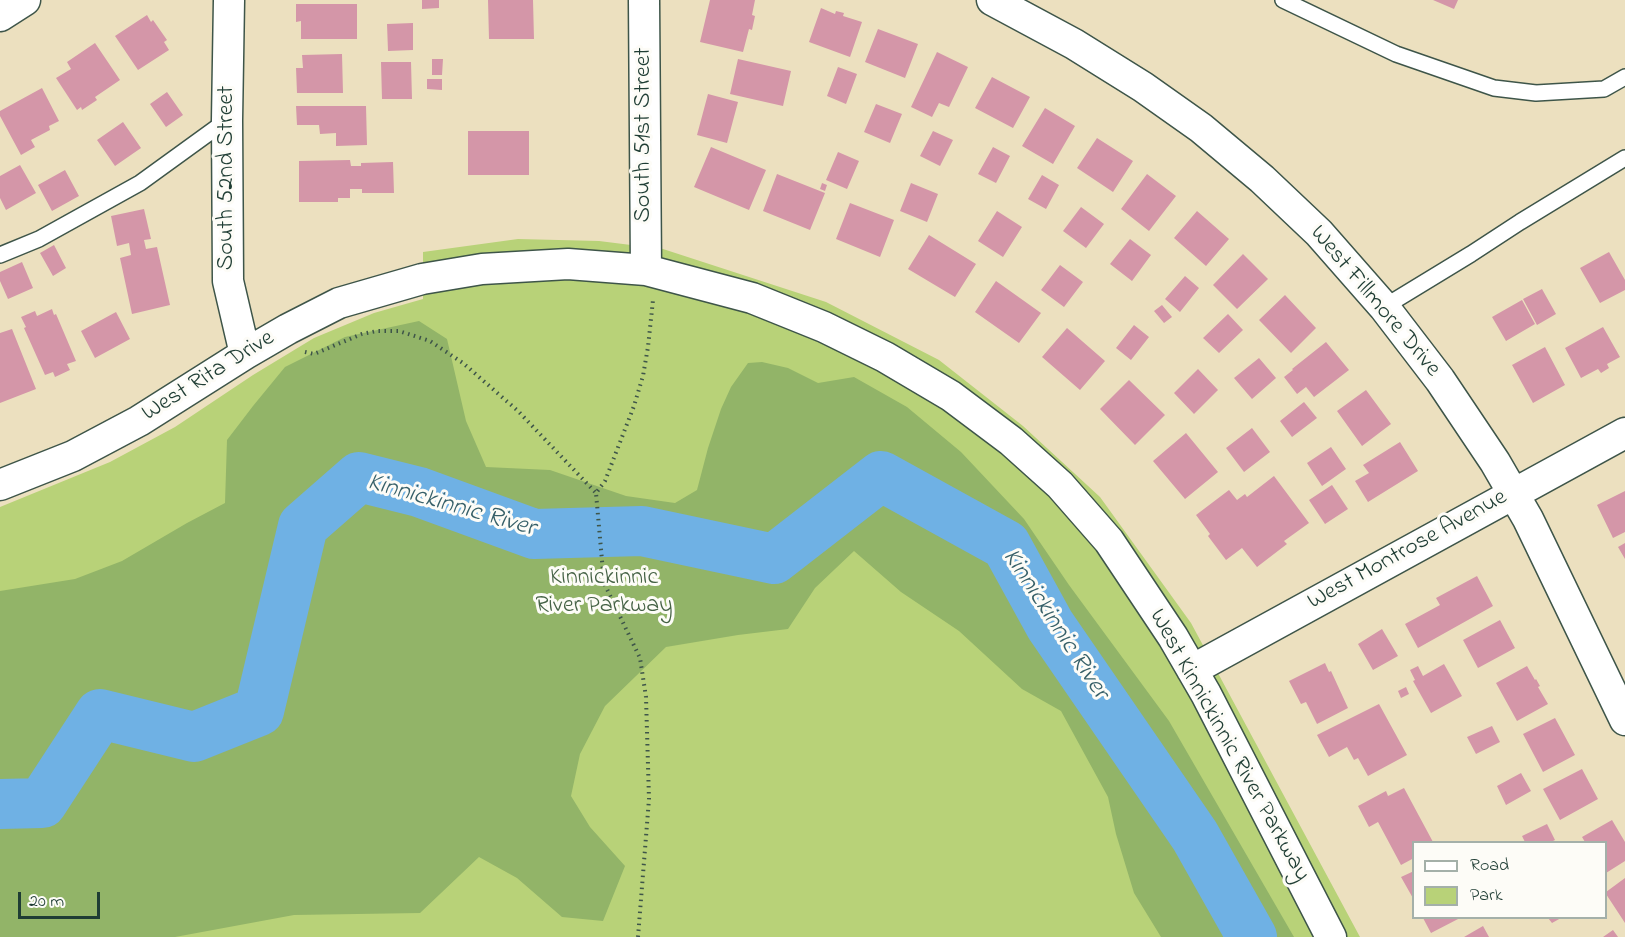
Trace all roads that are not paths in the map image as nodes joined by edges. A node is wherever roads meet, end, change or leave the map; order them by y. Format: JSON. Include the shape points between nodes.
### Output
{"nodes":[{"id":1,"x":25,"y":0,"type":"edge"},
{"id":2,"x":229,"y":0,"type":"edge"},
{"id":3,"x":644,"y":0,"type":"edge"},
{"id":4,"x":992,"y":0,"type":"edge"},
{"id":5,"x":1283,"y":0,"type":"edge"},
{"id":6,"x":0,"y":16,"type":"edge"},
{"id":7,"x":1625,"y":77,"type":"edge"},
{"id":8,"x":227,"y":120,"type":"junction"},
{"id":9,"x":1625,"y":158,"type":"edge"},
{"id":10,"x":0,"y":255,"type":"edge"},
{"id":11,"x":422,"y":279,"type":"joint"},
{"id":12,"x":650,"y":284,"type":"junction"},
{"id":13,"x":1384,"y":307,"type":"junction"},
{"id":14,"x":245,"y":354,"type":"junction"},
{"id":15,"x":1625,"y":433,"type":"edge"},
{"id":16,"x":0,"y":485,"type":"edge"},
{"id":17,"x":1514,"y":494,"type":"junction"},
{"id":18,"x":1192,"y":670,"type":"junction"},
{"id":19,"x":1625,"y":720,"type":"edge"},
{"id":20,"x":1331,"y":937,"type":"edge"}],
"edges":[{"from":1,"to":6,"type":"street"},
{"from":2,"to":8,"type":"street","name":"South 52nd Street"},
{"from":3,"to":12,"type":"street","name":"South 51st Street"},
{"from":4,"to":13,"type":"street","name":"West Fillmore Drive","via":[[1074,44],[1201,128],[1319,233]]},
{"from":5,"to":7,"type":"lane","via":[[1396,54],[1494,88],[1536,93],[1604,89]]},
{"from":8,"to":10,"type":"lane","via":[[140,183],[39,239]]},
{"from":8,"to":14,"type":"street","name":"South 52nd Street","via":[[228,281]]},
{"from":9,"to":13,"type":"lane"},
{"from":11,"to":12,"type":"street","name":"West Kinnickinnic River Parkway","via":[[482,269],[568,264]]},
{"from":11,"to":14,"type":"street","name":"West Rita Drive","via":[[339,303]]},
{"from":12,"to":18,"type":"street","name":"West Kinnickinnic River Parkway","via":[[752,298],[885,357],[951,396],[1011,441],[1060,485],[1109,541]]},
{"from":13,"to":17,"type":"street","name":"West Fillmore Drive","via":[[1440,380]]},
{"from":14,"to":16,"type":"street","name":"West Rita Drive","via":[[140,421],[73,456]]},
{"from":15,"to":17,"type":"street","name":"West Montrose Avenue"},
{"from":17,"to":18,"type":"street","name":"West Montrose Avenue"},
{"from":17,"to":19,"type":"street","name":"West Fillmore Drive"},
{"from":18,"to":20,"type":"street","name":"West Kinnickinnic River Parkway"}]}
